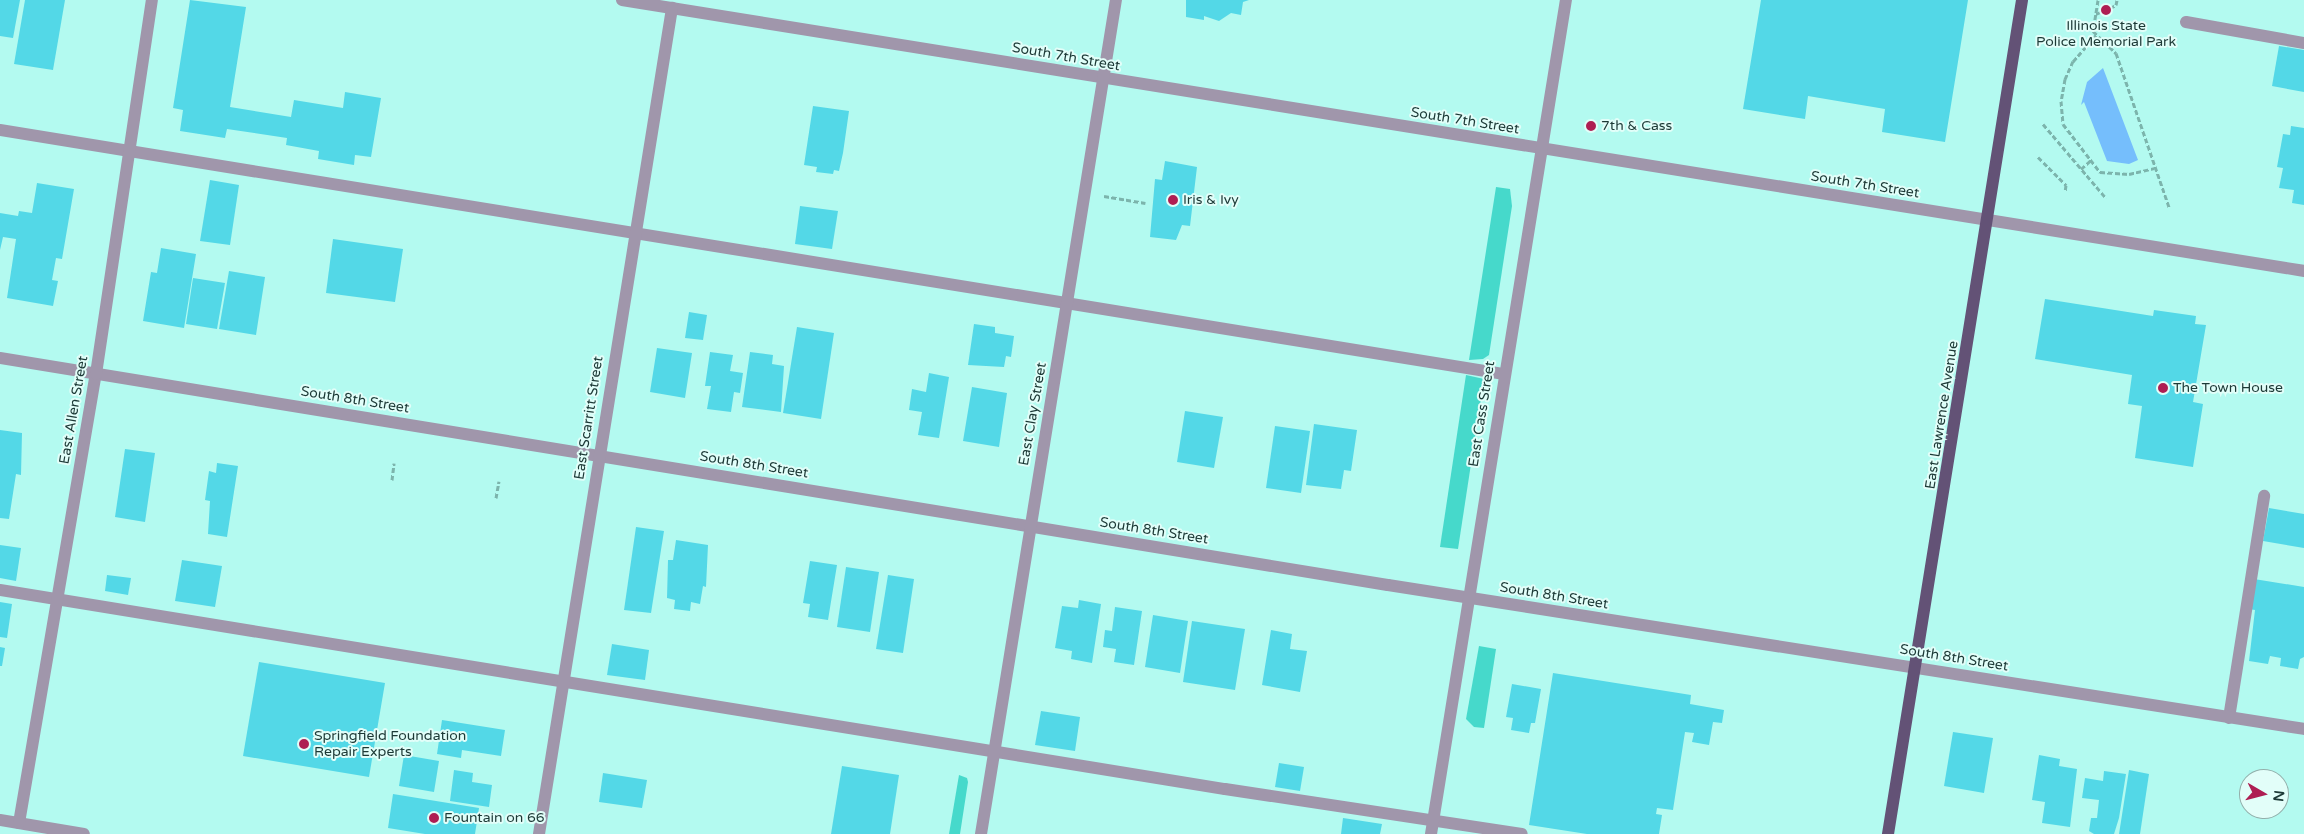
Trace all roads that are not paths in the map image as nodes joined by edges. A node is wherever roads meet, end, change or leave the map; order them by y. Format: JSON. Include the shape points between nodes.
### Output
{"nodes":[{"id":1,"x":152,"y":0,"type":"edge"},
{"id":2,"x":622,"y":0,"type":"edge"},
{"id":3,"x":1116,"y":0,"type":"edge"},
{"id":4,"x":1566,"y":0,"type":"edge"},
{"id":5,"x":2022,"y":0,"type":"edge"},
{"id":6,"x":672,"y":8,"type":"junction"},
{"id":7,"x":2186,"y":22,"type":"dead end"},
{"id":8,"x":2304,"y":43,"type":"edge"},
{"id":9,"x":1103,"y":78,"type":"junction"},
{"id":10,"x":0,"y":130,"type":"edge"},
{"id":11,"x":1541,"y":148,"type":"junction"},
{"id":12,"x":128,"y":151,"type":"junction"},
{"id":13,"x":1988,"y":220,"type":"junction"},
{"id":14,"x":634,"y":233,"type":"junction"},
{"id":15,"x":2304,"y":271,"type":"edge"},
{"id":16,"x":1068,"y":303,"type":"junction"},
{"id":17,"x":0,"y":358,"type":"edge"},
{"id":18,"x":96,"y":374,"type":"junction"},
{"id":19,"x":1504,"y":374,"type":"junction"},
{"id":20,"x":598,"y":455,"type":"junction"},
{"id":21,"x":2264,"y":496,"type":"dead end"},
{"id":22,"x":1031,"y":526,"type":"junction"},
{"id":23,"x":0,"y":590,"type":"edge"},
{"id":24,"x":1469,"y":598,"type":"junction"},
{"id":25,"x":57,"y":599,"type":"junction"},
{"id":26,"x":1917,"y":667,"type":"junction"},
{"id":27,"x":564,"y":681,"type":"junction"},
{"id":28,"x":2229,"y":718,"type":"junction"},
{"id":29,"x":2304,"y":729,"type":"edge"},
{"id":30,"x":995,"y":752,"type":"junction"},
{"id":31,"x":0,"y":820,"type":"edge"},
{"id":32,"x":1433,"y":820,"type":"junction"},
{"id":33,"x":19,"y":823,"type":"junction"},
{"id":34,"x":84,"y":834,"type":"edge"},
{"id":35,"x":539,"y":834,"type":"edge"},
{"id":36,"x":981,"y":834,"type":"edge"},
{"id":37,"x":1431,"y":834,"type":"edge"},
{"id":38,"x":1522,"y":834,"type":"edge"},
{"id":39,"x":1888,"y":834,"type":"edge"}],
"edges":[{"from":1,"to":12,"type":"street","name":"East Allen Street"},
{"from":2,"to":6,"type":"street","name":"South 7th Street"},
{"from":3,"to":9,"type":"street","name":"East Clay Street"},
{"from":4,"to":11,"type":"street","name":"East Cass Street"},
{"from":5,"to":13,"type":"main road","name":"East Lawrence Avenue"},
{"from":6,"to":9,"type":"street","name":"South 7th Street"},
{"from":6,"to":14,"type":"street","name":"East Scarritt Street"},
{"from":7,"to":8,"type":"street"},
{"from":9,"to":11,"type":"street","name":"South 7th Street"},
{"from":9,"to":16,"type":"street","name":"East Clay Street"},
{"from":10,"to":12,"type":"street"},
{"from":11,"to":13,"type":"street","name":"South 7th Street"},
{"from":11,"to":19,"type":"street","name":"East Cass Street"},
{"from":12,"to":14,"type":"street"},
{"from":12,"to":18,"type":"street","name":"East Allen Street"},
{"from":13,"to":15,"type":"street","name":"South 7th Street"},
{"from":13,"to":26,"type":"main road","name":"East Lawrence Avenue"},
{"from":14,"to":16,"type":"street"},
{"from":14,"to":20,"type":"street","name":"East Scarritt Street"},
{"from":16,"to":19,"type":"street"},
{"from":16,"to":22,"type":"street","name":"East Clay Street"},
{"from":17,"to":18,"type":"street","name":"South 8th Street"},
{"from":18,"to":20,"type":"street","name":"South 8th Street"},
{"from":18,"to":25,"type":"street","name":"East Allen Street"},
{"from":19,"to":24,"type":"street","name":"East Cass Street"},
{"from":20,"to":22,"type":"street","name":"South 8th Street"},
{"from":20,"to":27,"type":"street","name":"East Scarritt Street"},
{"from":21,"to":28,"type":"street"},
{"from":22,"to":24,"type":"street","name":"South 8th Street"},
{"from":22,"to":30,"type":"street","name":"East Clay Street"},
{"from":23,"to":25,"type":"street"},
{"from":24,"to":26,"type":"street","name":"South 8th Street"},
{"from":24,"to":32,"type":"street","name":"East Cass Street"},
{"from":25,"to":27,"type":"street"},
{"from":25,"to":33,"type":"street","name":"East Allen Street"},
{"from":26,"to":28,"type":"street","name":"South 8th Street"},
{"from":26,"to":39,"type":"main road","name":"East Lawrence Avenue"},
{"from":27,"to":30,"type":"street"},
{"from":27,"to":35,"type":"street","name":"East Scarritt Street"},
{"from":28,"to":29,"type":"street","name":"South 8th Street"},
{"from":30,"to":32,"type":"street"},
{"from":30,"to":36,"type":"street","name":"East Clay Street"},
{"from":31,"to":33,"type":"street"},
{"from":32,"to":37,"type":"street","name":"East Cass Street"},
{"from":32,"to":38,"type":"street"},
{"from":33,"to":34,"type":"street"}]}
